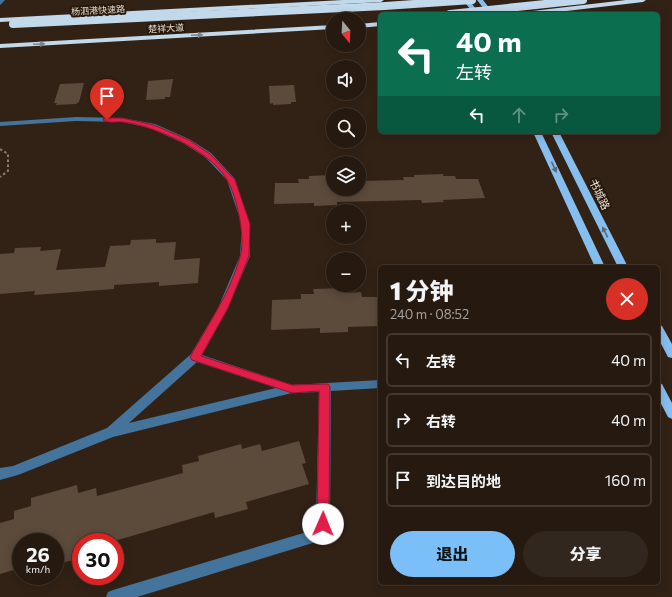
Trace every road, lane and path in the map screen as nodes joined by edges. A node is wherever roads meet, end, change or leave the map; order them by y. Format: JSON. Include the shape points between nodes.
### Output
{"nodes":[{"id":1,"x":2,"y":0,"type":"edge"},
{"id":2,"x":381,"y":0,"type":"edge"},
{"id":3,"x":466,"y":0,"type":"edge"},
{"id":4,"x":472,"y":0,"type":"edge"},
{"id":5,"x":480,"y":0,"type":"edge"},
{"id":6,"x":583,"y":0,"type":"edge"},
{"id":7,"x":601,"y":0,"type":"edge"},
{"id":8,"x":643,"y":0,"type":"edge"},
{"id":9,"x":0,"y":3,"type":"edge"},
{"id":10,"x":552,"y":4,"type":"junction"},
{"id":11,"x":470,"y":12,"type":"edge"},
{"id":12,"x":475,"y":12,"type":"edge"},
{"id":13,"x":489,"y":12,"type":"edge"},
{"id":14,"x":541,"y":12,"type":"edge"},
{"id":15,"x":378,"y":19,"type":"edge"},
{"id":16,"x":0,"y":20,"type":"edge"},
{"id":17,"x":366,"y":20,"type":"edge"},
{"id":18,"x":326,"y":21,"type":"edge"},
{"id":19,"x":0,"y":24,"type":"edge"},
{"id":20,"x":378,"y":24,"type":"edge"},
{"id":21,"x":366,"y":25,"type":"edge"},
{"id":22,"x":326,"y":27,"type":"edge"},
{"id":23,"x":0,"y":39,"type":"edge"},
{"id":24,"x":0,"y":46,"type":"edge"},
{"id":25,"x":0,"y":124,"type":"edge"},
{"id":26,"x":538,"y":134,"type":"edge"},
{"id":27,"x":556,"y":134,"type":"edge"},
{"id":28,"x":0,"y":149,"type":"edge"},
{"id":29,"x":0,"y":177,"type":"edge"},
{"id":30,"x":599,"y":265,"type":"edge"},
{"id":31,"x":621,"y":265,"type":"edge"},
{"id":32,"x":660,"y":333,"type":"edge"},
{"id":33,"x":672,"y":354,"type":"edge"},
{"id":34,"x":195,"y":357,"type":"junction"},
{"id":35,"x":378,"y":384,"type":"edge"},
{"id":36,"x":324,"y":387,"type":"junction"},
{"id":37,"x":292,"y":389,"type":"junction"},
{"id":38,"x":660,"y":391,"type":"edge"},
{"id":39,"x":672,"y":414,"type":"edge"},
{"id":40,"x":110,"y":432,"type":"junction"},
{"id":41,"x":0,"y":474,"type":"edge"},
{"id":42,"x":113,"y":597,"type":"edge"}],
"edges":[{"from":1,"to":9,"type":"street"},
{"from":2,"to":16,"type":"highway","name":"楚祥大道"},
{"from":3,"to":12,"type":"main road"},
{"from":4,"to":19,"type":"highway","name":"杨泗港快速路","bridge":true},
{"from":5,"to":13,"type":"main road"},
{"from":6,"to":10,"type":"highway","bridge":true},
{"from":7,"to":10,"type":"highway","bridge":true},
{"from":8,"to":14,"type":"highway"},
{"from":10,"to":11,"type":"highway","bridge":true},
{"from":15,"to":17,"type":"highway"},
{"from":18,"to":23,"type":"highway"},
{"from":20,"to":21,"type":"highway"},
{"from":24,"to":22,"type":"highway","name":"楚祥大道","one_way":true},
{"from":25,"to":34,"type":"street","via":[[76,119],[122,120],[152,126],[186,141],[208,155],[231,180],[246,224],[245,256],[223,308]]},
{"from":26,"to":30,"type":"main road","one_way":true},
{"from":31,"to":27,"type":"main road","name":"书城路","one_way":true},
{"from":28,"to":29,"type":"path","via":[[8,154],[8,171]]},
{"from":32,"to":33,"type":"main road"},
{"from":34,"to":37,"type":"street"},
{"from":34,"to":40,"type":"street"},
{"from":35,"to":36,"type":"street"},
{"from":36,"to":37,"type":"street"},
{"from":36,"to":42,"type":"street","via":[[323,524],[311,537]]},
{"from":37,"to":40,"type":"street"},
{"from":38,"to":39,"type":"main road"},
{"from":40,"to":41,"type":"street","via":[[14,471]]}]}
